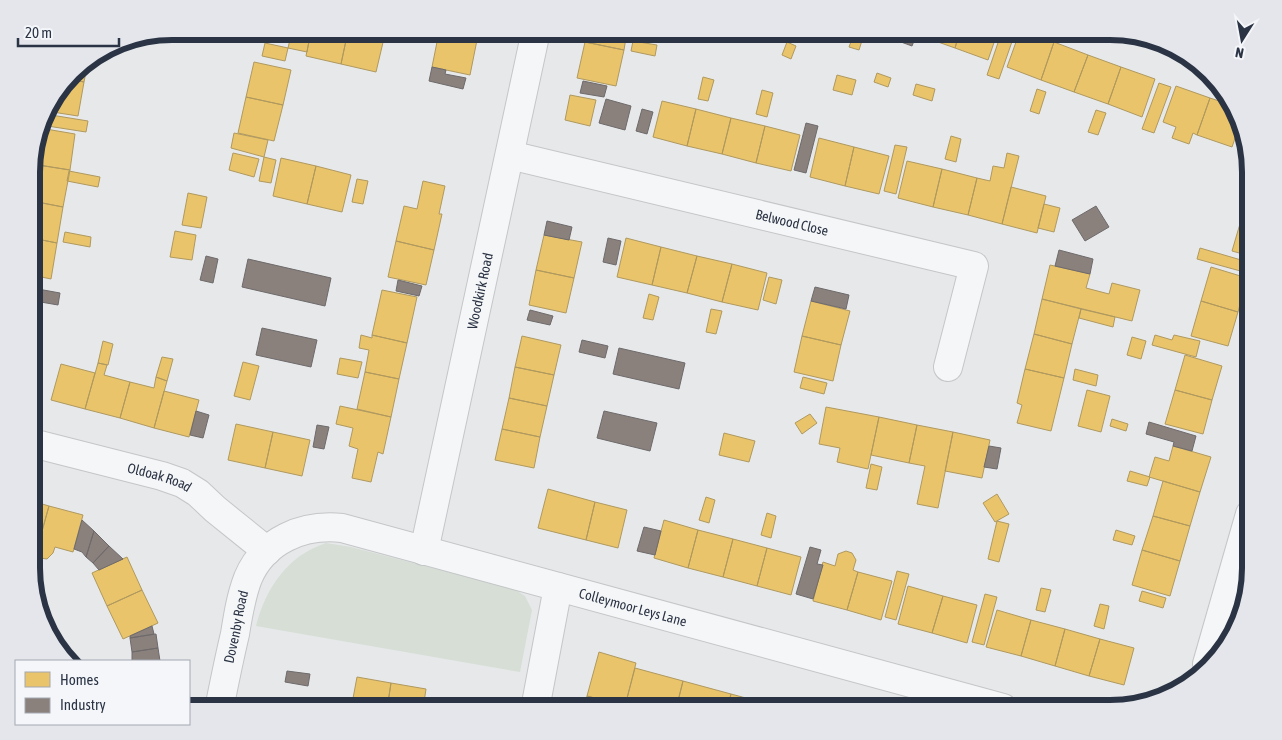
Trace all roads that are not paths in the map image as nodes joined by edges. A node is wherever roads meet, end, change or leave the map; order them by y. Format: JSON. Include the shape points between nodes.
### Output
{"nodes":[{"id":1,"x":534,"y":40,"type":"edge"},
{"id":2,"x":510,"y":155,"type":"junction"},
{"id":3,"x":948,"y":367,"type":"dead end"},
{"id":4,"x":40,"y":445,"type":"edge"},
{"id":5,"x":1242,"y":542,"type":"edge"},
{"id":6,"x":424,"y":550,"type":"junction"},
{"id":7,"x":267,"y":551,"type":"junction"},
{"id":8,"x":558,"y":587,"type":"junction"},
{"id":9,"x":1210,"y":654,"type":"edge"},
{"id":10,"x":222,"y":700,"type":"edge"},
{"id":11,"x":537,"y":700,"type":"edge"},
{"id":12,"x":974,"y":700,"type":"edge"}],
"edges":[{"from":1,"to":2,"type":"street","name":"Woodkirk Road"},
{"from":2,"to":3,"type":"street","name":"Belwood Close","via":[[974,266]]},
{"from":2,"to":6,"type":"street","name":"Woodkirk Road"},
{"from":4,"to":7,"type":"street","name":"Oldoak Road","via":[[182,484],[198,493]]},
{"from":5,"to":9,"type":"street"},
{"from":6,"to":7,"type":"street","name":"Colleymoor Leys Lane","via":[[326,526],[299,531]]},
{"from":6,"to":8,"type":"street","name":"Colleymoor Leys Lane"},
{"from":7,"to":10,"type":"street","name":"Dovenby Road","via":[[248,578],[241,601]]},
{"from":8,"to":11,"type":"street"},
{"from":8,"to":12,"type":"street","name":"Colleymoor Leys Lane"}]}
